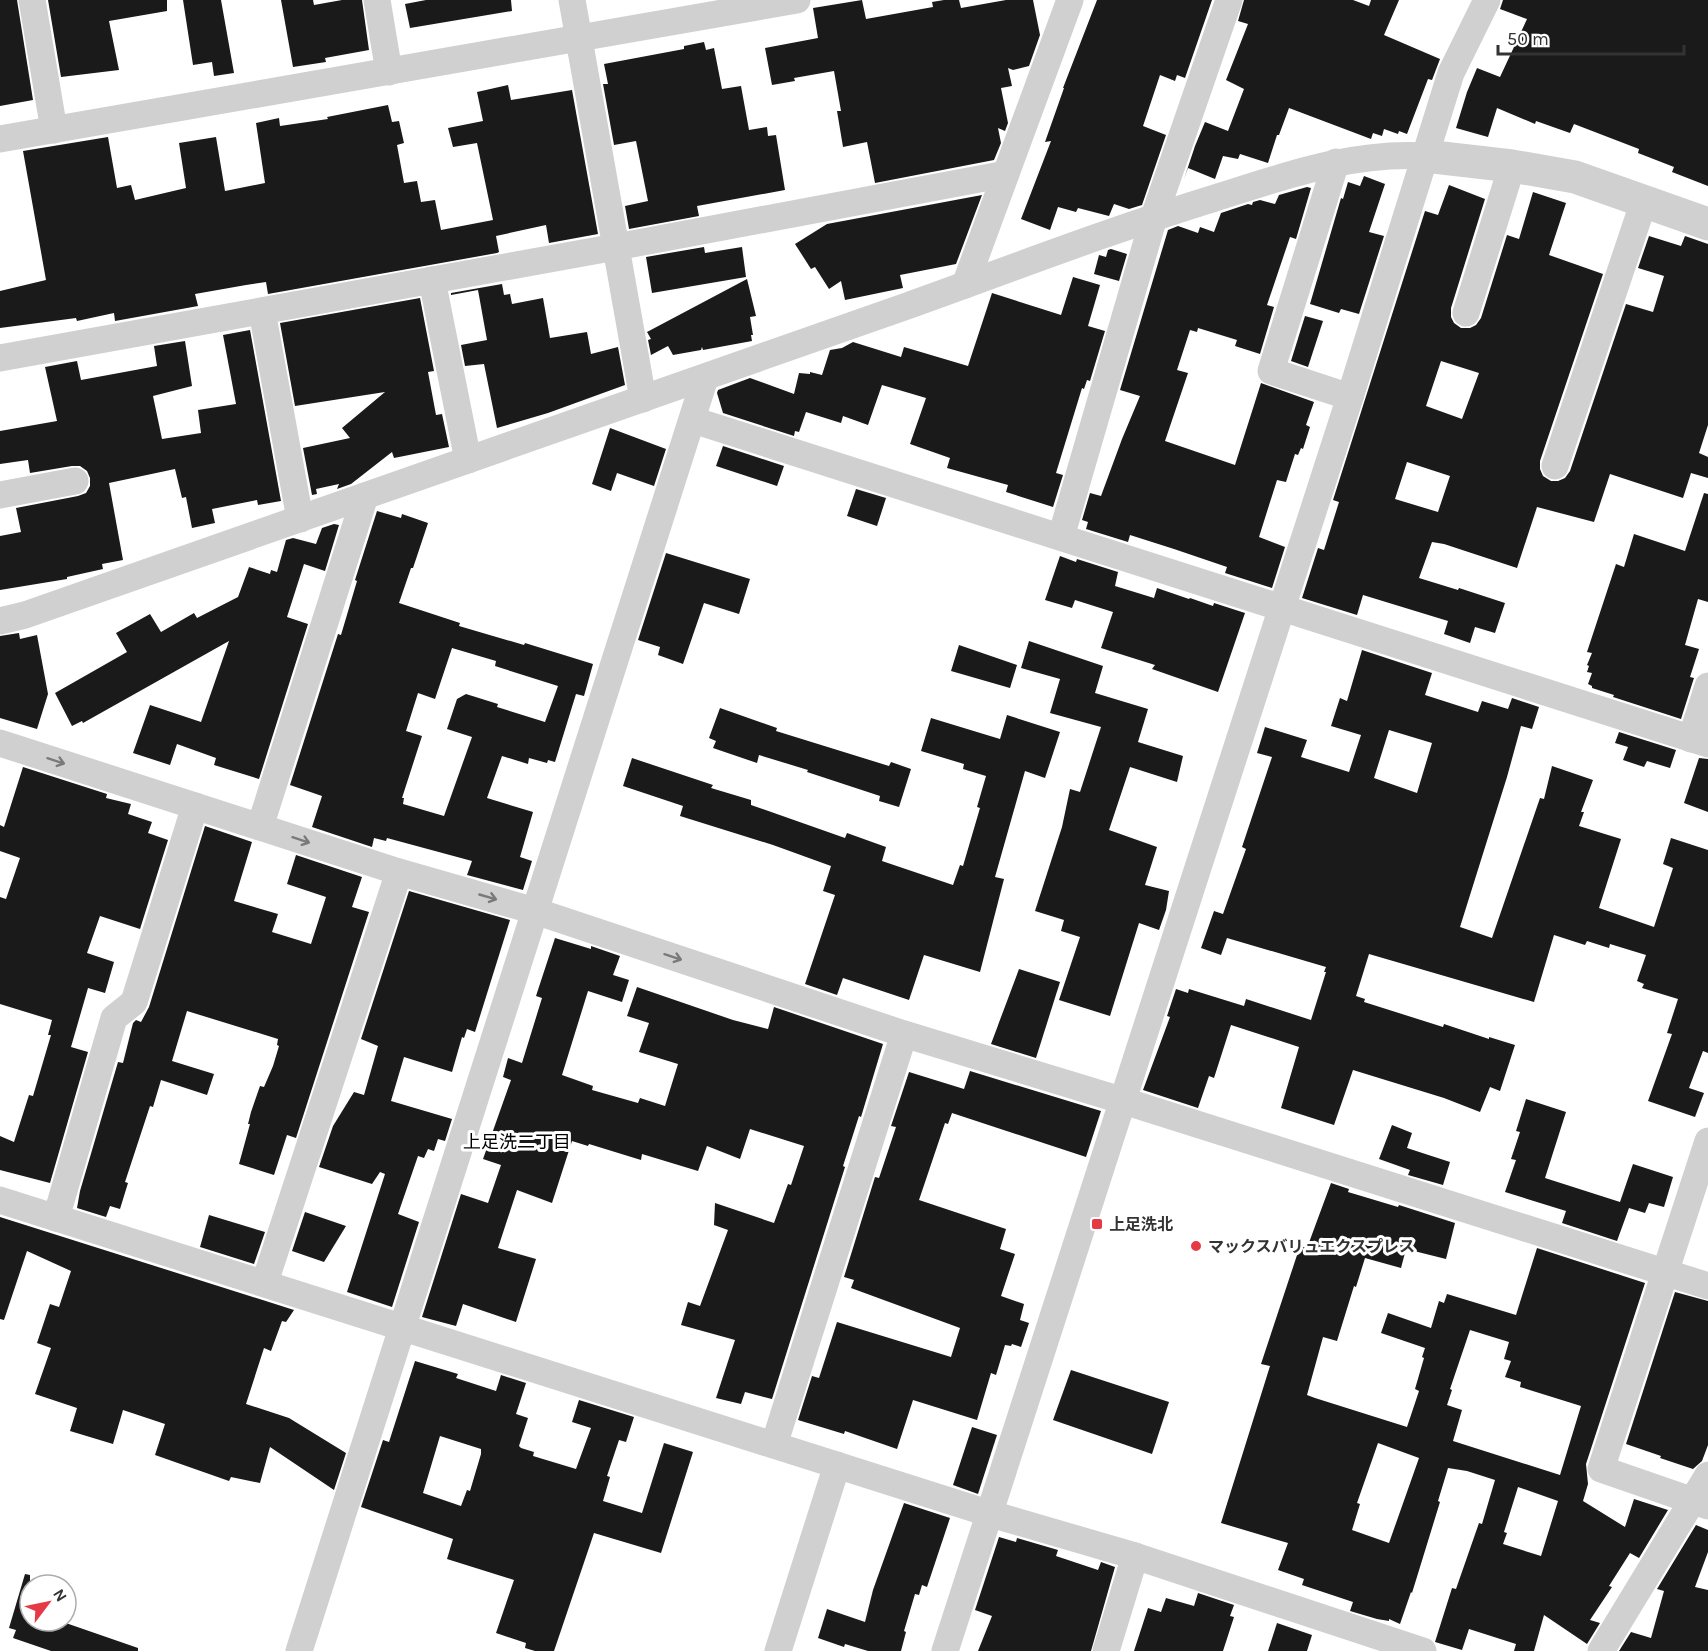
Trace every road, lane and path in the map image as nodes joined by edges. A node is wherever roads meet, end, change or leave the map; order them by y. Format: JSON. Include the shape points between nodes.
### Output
{"nodes":[{"id":1,"x":32,"y":0,"type":"edge"},
{"id":2,"x":376,"y":0,"type":"edge"},
{"id":3,"x":572,"y":0,"type":"edge"},
{"id":4,"x":796,"y":0,"type":"edge"},
{"id":5,"x":1070,"y":0,"type":"edge"},
{"id":6,"x":1228,"y":0,"type":"edge"},
{"id":7,"x":1487,"y":0,"type":"edge"},
{"id":8,"x":579,"y":39,"type":"junction"},
{"id":9,"x":389,"y":72,"type":"junction"},
{"id":10,"x":54,"y":130,"type":"junction"},
{"id":11,"x":0,"y":139,"type":"edge"},
{"id":12,"x":1425,"y":156,"type":"junction"},
{"id":13,"x":1336,"y":162,"type":"junction"},
{"id":14,"x":1512,"y":166,"type":"junction"},
{"id":15,"x":1006,"y":174,"type":"junction"},
{"id":16,"x":1644,"y":201,"type":"junction"},
{"id":17,"x":1154,"y":217,"type":"junction"},
{"id":18,"x":1708,"y":224,"type":"edge"},
{"id":19,"x":616,"y":247,"type":"junction"},
{"id":20,"x":432,"y":280,"type":"junction"},
{"id":21,"x":965,"y":285,"type":"junction"},
{"id":22,"x":262,"y":310,"type":"junction"},
{"id":23,"x":1466,"y":314,"type":"dead end"},
{"id":24,"x":0,"y":358,"type":"edge"},
{"id":25,"x":705,"y":378,"type":"junction"},
{"id":26,"x":1350,"y":397,"type":"junction"},
{"id":27,"x":643,"y":399,"type":"junction"},
{"id":28,"x":693,"y":420,"type":"junction"},
{"id":29,"x":468,"y":460,"type":"junction"},
{"id":30,"x":1555,"y":466,"type":"dead end"},
{"id":31,"x":75,"y":481,"type":"dead end"},
{"id":32,"x":0,"y":495,"type":"edge"},
{"id":33,"x":365,"y":496,"type":"junction"},
{"id":34,"x":300,"y":519,"type":"junction"},
{"id":35,"x":1061,"y":537,"type":"junction"},
{"id":36,"x":1282,"y":608,"type":"junction"},
{"id":37,"x":0,"y":621,"type":"edge"},
{"id":38,"x":1708,"y":686,"type":"edge"},
{"id":39,"x":1699,"y":742,"type":"edge"},
{"id":40,"x":0,"y":743,"type":"edge"},
{"id":41,"x":195,"y":806,"type":"junction"},
{"id":42,"x":260,"y":827,"type":"junction"},
{"id":43,"x":399,"y":872,"type":"junction"},
{"id":44,"x":535,"y":911,"type":"junction"},
{"id":45,"x":904,"y":1034,"type":"junction"},
{"id":46,"x":1124,"y":1101,"type":"junction"},
{"id":47,"x":1708,"y":1141,"type":"edge"},
{"id":48,"x":0,"y":1200,"type":"edge"},
{"id":49,"x":56,"y":1218,"type":"junction"},
{"id":50,"x":1666,"y":1273,"type":"junction"},
{"id":51,"x":265,"y":1282,"type":"junction"},
{"id":52,"x":1708,"y":1286,"type":"edge"},
{"id":53,"x":401,"y":1328,"type":"junction"},
{"id":54,"x":774,"y":1445,"type":"junction"},
{"id":55,"x":837,"y":1465,"type":"junction"},
{"id":56,"x":1708,"y":1475,"type":"edge"},
{"id":57,"x":1700,"y":1503,"type":"edge"},
{"id":58,"x":991,"y":1514,"type":"junction"},
{"id":59,"x":1135,"y":1556,"type":"junction"},
{"id":60,"x":299,"y":1651,"type":"edge"},
{"id":61,"x":778,"y":1651,"type":"edge"},
{"id":62,"x":945,"y":1651,"type":"edge"},
{"id":63,"x":1106,"y":1651,"type":"edge"},
{"id":64,"x":1423,"y":1651,"type":"edge"},
{"id":65,"x":1601,"y":1651,"type":"edge"}],
"edges":[{"from":1,"to":10,"type":"street"},
{"from":2,"to":9,"type":"street"},
{"from":3,"to":8,"type":"street"},
{"from":4,"to":8,"type":"street"},
{"from":5,"to":15,"type":"street"},
{"from":6,"to":17,"type":"street"},
{"from":7,"to":12,"type":"street","via":[[1451,73]]},
{"from":8,"to":9,"type":"street"},
{"from":8,"to":19,"type":"street"},
{"from":9,"to":10,"type":"street"},
{"from":10,"to":11,"type":"street"},
{"from":12,"to":13,"type":"street"},
{"from":12,"to":14,"type":"street"},
{"from":12,"to":26,"type":"street"},
{"from":13,"to":17,"type":"street"},
{"from":13,"to":26,"type":"street","via":[[1271,371]]},
{"from":14,"to":16,"type":"street","via":[[1575,177]]},
{"from":14,"to":23,"type":"street"},
{"from":15,"to":19,"type":"street"},
{"from":15,"to":21,"type":"street"},
{"from":16,"to":18,"type":"street"},
{"from":16,"to":30,"type":"street"},
{"from":17,"to":21,"type":"street"},
{"from":17,"to":35,"type":"street"},
{"from":19,"to":20,"type":"street"},
{"from":19,"to":27,"type":"street"},
{"from":20,"to":22,"type":"street"},
{"from":20,"to":29,"type":"street"},
{"from":21,"to":25,"type":"street"},
{"from":22,"to":24,"type":"street"},
{"from":22,"to":34,"type":"street"},
{"from":25,"to":27,"type":"street"},
{"from":25,"to":28,"type":"street"},
{"from":26,"to":36,"type":"street"},
{"from":27,"to":29,"type":"street"},
{"from":28,"to":35,"type":"street"},
{"from":28,"to":44,"type":"street"},
{"from":29,"to":33,"type":"street"},
{"from":31,"to":32,"type":"street"},
{"from":33,"to":34,"type":"street"},
{"from":33,"to":42,"type":"street"},
{"from":34,"to":37,"type":"street"},
{"from":35,"to":36,"type":"street"},
{"from":36,"to":39,"type":"street"},
{"from":36,"to":46,"type":"street"},
{"from":38,"to":39,"type":"street"},
{"from":40,"to":41,"type":"street","one_way":true},
{"from":41,"to":42,"type":"street"},
{"from":41,"to":49,"type":"street","via":[[134,1002],[114,1018]]},
{"from":42,"to":43,"type":"street","one_way":true},
{"from":43,"to":44,"type":"street","one_way":true},
{"from":43,"to":51,"type":"street"},
{"from":44,"to":45,"type":"street","one_way":true},
{"from":44,"to":53,"type":"street"},
{"from":45,"to":46,"type":"street"},
{"from":45,"to":54,"type":"street"},
{"from":46,"to":50,"type":"street"},
{"from":46,"to":58,"type":"street"},
{"from":47,"to":50,"type":"street"},
{"from":48,"to":49,"type":"street"},
{"from":49,"to":51,"type":"street"},
{"from":50,"to":52,"type":"street"},
{"from":50,"to":57,"type":"street","via":[[1601,1469]]},
{"from":51,"to":53,"type":"street"},
{"from":53,"to":54,"type":"street"},
{"from":53,"to":60,"type":"street"},
{"from":54,"to":55,"type":"street"},
{"from":55,"to":58,"type":"street"},
{"from":55,"to":61,"type":"street"},
{"from":56,"to":57,"type":"street"},
{"from":57,"to":65,"type":"street"},
{"from":58,"to":59,"type":"street"},
{"from":58,"to":62,"type":"street"},
{"from":59,"to":63,"type":"street"},
{"from":59,"to":64,"type":"street"}]}
